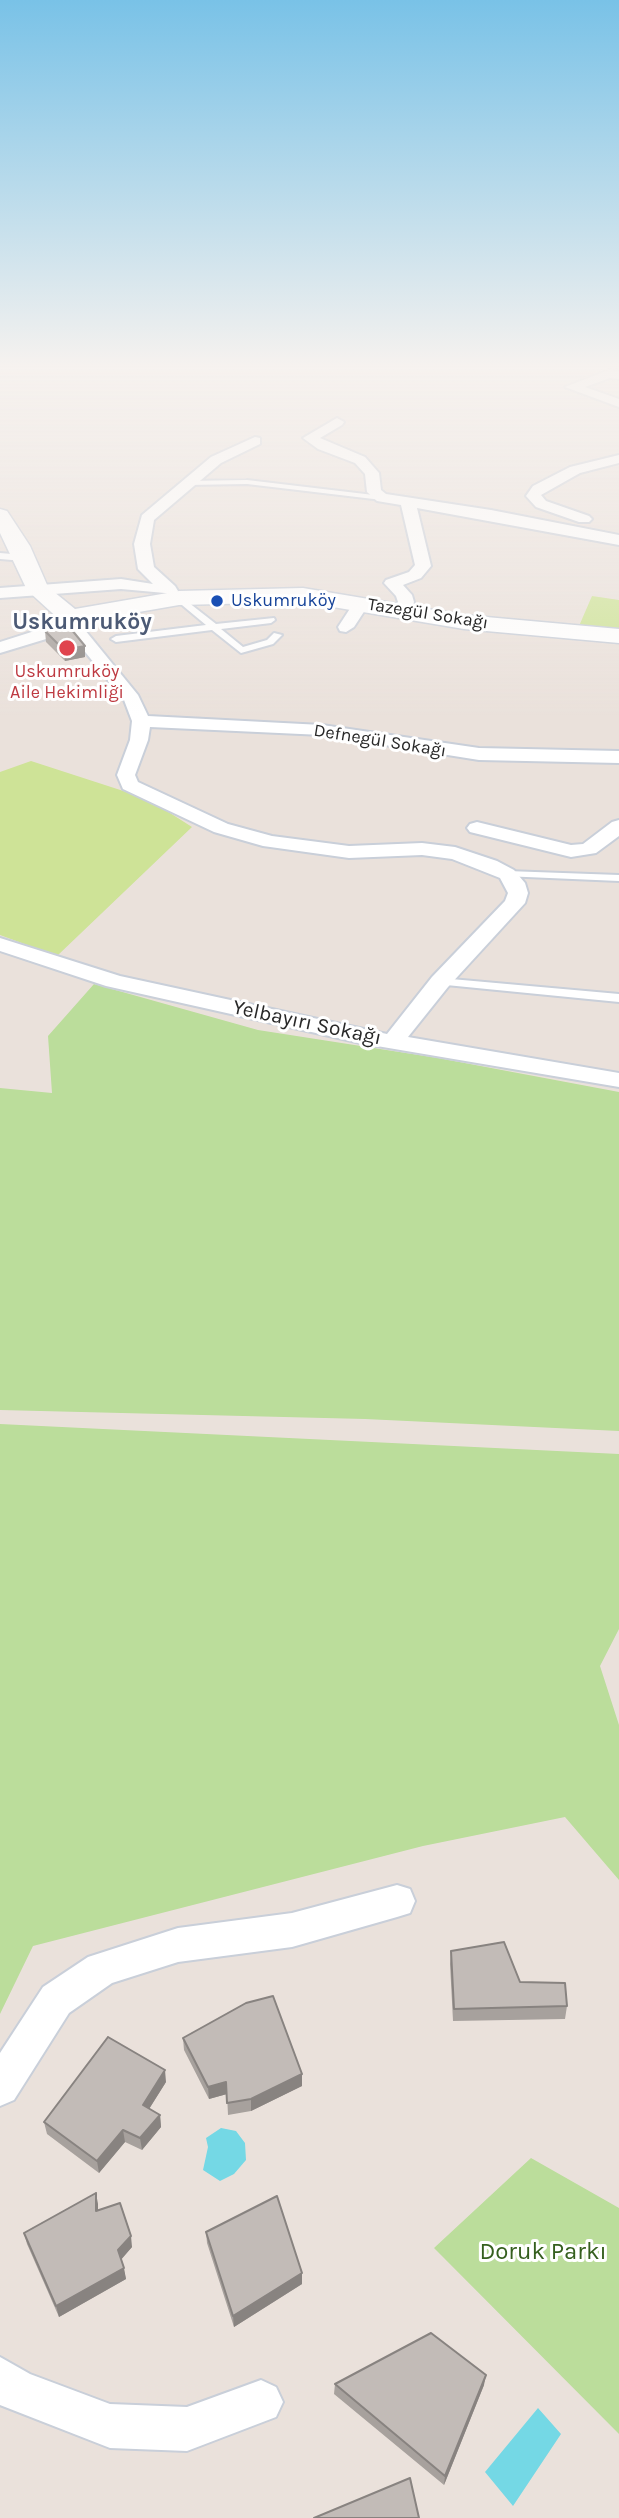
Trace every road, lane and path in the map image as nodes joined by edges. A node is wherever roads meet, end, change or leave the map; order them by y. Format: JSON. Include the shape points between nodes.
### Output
{"nodes":[{"id":1,"x":232,"y":483,"type":"edge"},
{"id":2,"x":251,"y":483,"type":"edge"},
{"id":3,"x":373,"y":483,"type":"edge"},
{"id":4,"x":551,"y":483,"type":"edge"},
{"id":5,"x":187,"y":484,"type":"joint"},
{"id":6,"x":382,"y":498,"type":"junction"},
{"id":7,"x":408,"y":503,"type":"junction"},
{"id":8,"x":541,"y":504,"type":"junction"},
{"id":9,"x":0,"y":515,"type":"edge"},
{"id":10,"x":491,"y":515,"type":"junction"},
{"id":11,"x":426,"y":527,"type":"junction"},
{"id":12,"x":619,"y":532,"type":"edge"},
{"id":13,"x":619,"y":540,"type":"edge"},
{"id":14,"x":0,"y":556,"type":"edge"},
{"id":15,"x":24,"y":558,"type":"junction"},
{"id":16,"x":392,"y":583,"type":"joint"},
{"id":17,"x":38,"y":590,"type":"junction"},
{"id":18,"x":0,"y":593,"type":"edge"},
{"id":19,"x":174,"y":594,"type":"junction"},
{"id":20,"x":362,"y":604,"type":"junction"},
{"id":21,"x":402,"y":613,"type":"junction"},
{"id":22,"x":271,"y":620,"type":"dead end"},
{"id":23,"x":71,"y":621,"type":"junction"},
{"id":24,"x":214,"y":626,"type":"junction"},
{"id":25,"x":346,"y":627,"type":"dead end"},
{"id":26,"x":277,"y":635,"type":"dead end"},
{"id":27,"x":619,"y":636,"type":"edge"},
{"id":28,"x":117,"y":639,"type":"dead end"},
{"id":29,"x":0,"y":648,"type":"edge"},
{"id":30,"x":142,"y":721,"type":"junction"},
{"id":31,"x":619,"y":757,"type":"edge"},
{"id":32,"x":619,"y":826,"type":"edge"},
{"id":33,"x":477,"y":828,"type":"dead end"},
{"id":34,"x":506,"y":874,"type":"junction"},
{"id":35,"x":619,"y":878,"type":"edge"},
{"id":36,"x":0,"y":944,"type":"edge"},
{"id":37,"x":475,"y":945,"type":"joint"},
{"id":38,"x":440,"y":982,"type":"junction"},
{"id":39,"x":619,"y":998,"type":"edge"},
{"id":40,"x":393,"y":1042,"type":"junction"},
{"id":41,"x":619,"y":1080,"type":"edge"},
{"id":42,"x":397,"y":1901,"type":"dead end"},
{"id":43,"x":0,"y":2087,"type":"edge"},
{"id":44,"x":0,"y":2379,"type":"edge"},
{"id":45,"x":261,"y":2402,"type":"dead end"}],
"edges":[{"from":1,"to":5,"type":"lane"},
{"from":2,"to":6,"type":"lane"},
{"from":3,"to":6,"type":"street","via":[[374,492]]},
{"from":4,"to":8,"type":"street","via":[[533,496]]},
{"from":5,"to":19,"type":"street","via":[[147,518],[142,544],[146,569]]},
{"from":6,"to":7,"type":"street"},
{"from":7,"to":10,"type":"street"},
{"from":7,"to":11,"type":"street"},
{"from":8,"to":10,"type":"street"},
{"from":8,"to":12,"type":"street"},
{"from":9,"to":15,"type":"street"},
{"from":10,"to":11,"type":"street"},
{"from":10,"to":13,"type":"street"},
{"from":11,"to":16,"type":"street","via":[[421,570]]},
{"from":14,"to":15,"type":"lane"},
{"from":15,"to":17,"type":"street"},
{"from":16,"to":21,"type":"street","via":[[404,595]]},
{"from":17,"to":18,"type":"street"},
{"from":17,"to":19,"type":"street","via":[[121,584]]},
{"from":17,"to":23,"type":"street"},
{"from":19,"to":20,"type":"street","name":"Tazegül Sokağı","via":[[303,595]]},
{"from":19,"to":23,"type":"street","name":"Tazegül Sokağı"},
{"from":19,"to":24,"type":"lane"},
{"from":20,"to":21,"type":"street","name":"Tazegül Sokağı"},
{"from":20,"to":25,"type":"street"},
{"from":21,"to":27,"type":"street","name":"Tazegül Sokağı"},
{"from":22,"to":24,"type":"lane"},
{"from":23,"to":29,"type":"street","name":"Tazegül Sokağı"},
{"from":23,"to":30,"type":"street","via":[[132,699]]},
{"from":24,"to":26,"type":"lane","via":[[241,650],[270,642]]},
{"from":24,"to":28,"type":"lane"},
{"from":30,"to":31,"type":"street","name":"Defnegül Sokağı","via":[[322,730],[451,752]]},
{"from":30,"to":34,"type":"street","via":[[126,775],[130,785],[220,828],[322,850],[455,853]]},
{"from":32,"to":33,"type":"street","via":[[589,849],[571,851]]},
{"from":34,"to":35,"type":"lane"},
{"from":34,"to":37,"type":"street","via":[[515,883],[516,903]]},
{"from":36,"to":40,"type":"street","name":"Yelbayırı Sokağı","via":[[114,981]]},
{"from":37,"to":38,"type":"street"},
{"from":38,"to":39,"type":"lane"},
{"from":38,"to":40,"type":"street"},
{"from":40,"to":41,"type":"street","name":"Yelbayırı Sokağı"},
{"from":42,"to":43,"type":"street","via":[[292,1930],[178,1945],[101,1969],[56,2000]]},
{"from":44,"to":45,"type":"street","via":[[16,2390],[110,2426],[187,2429]]}]}
